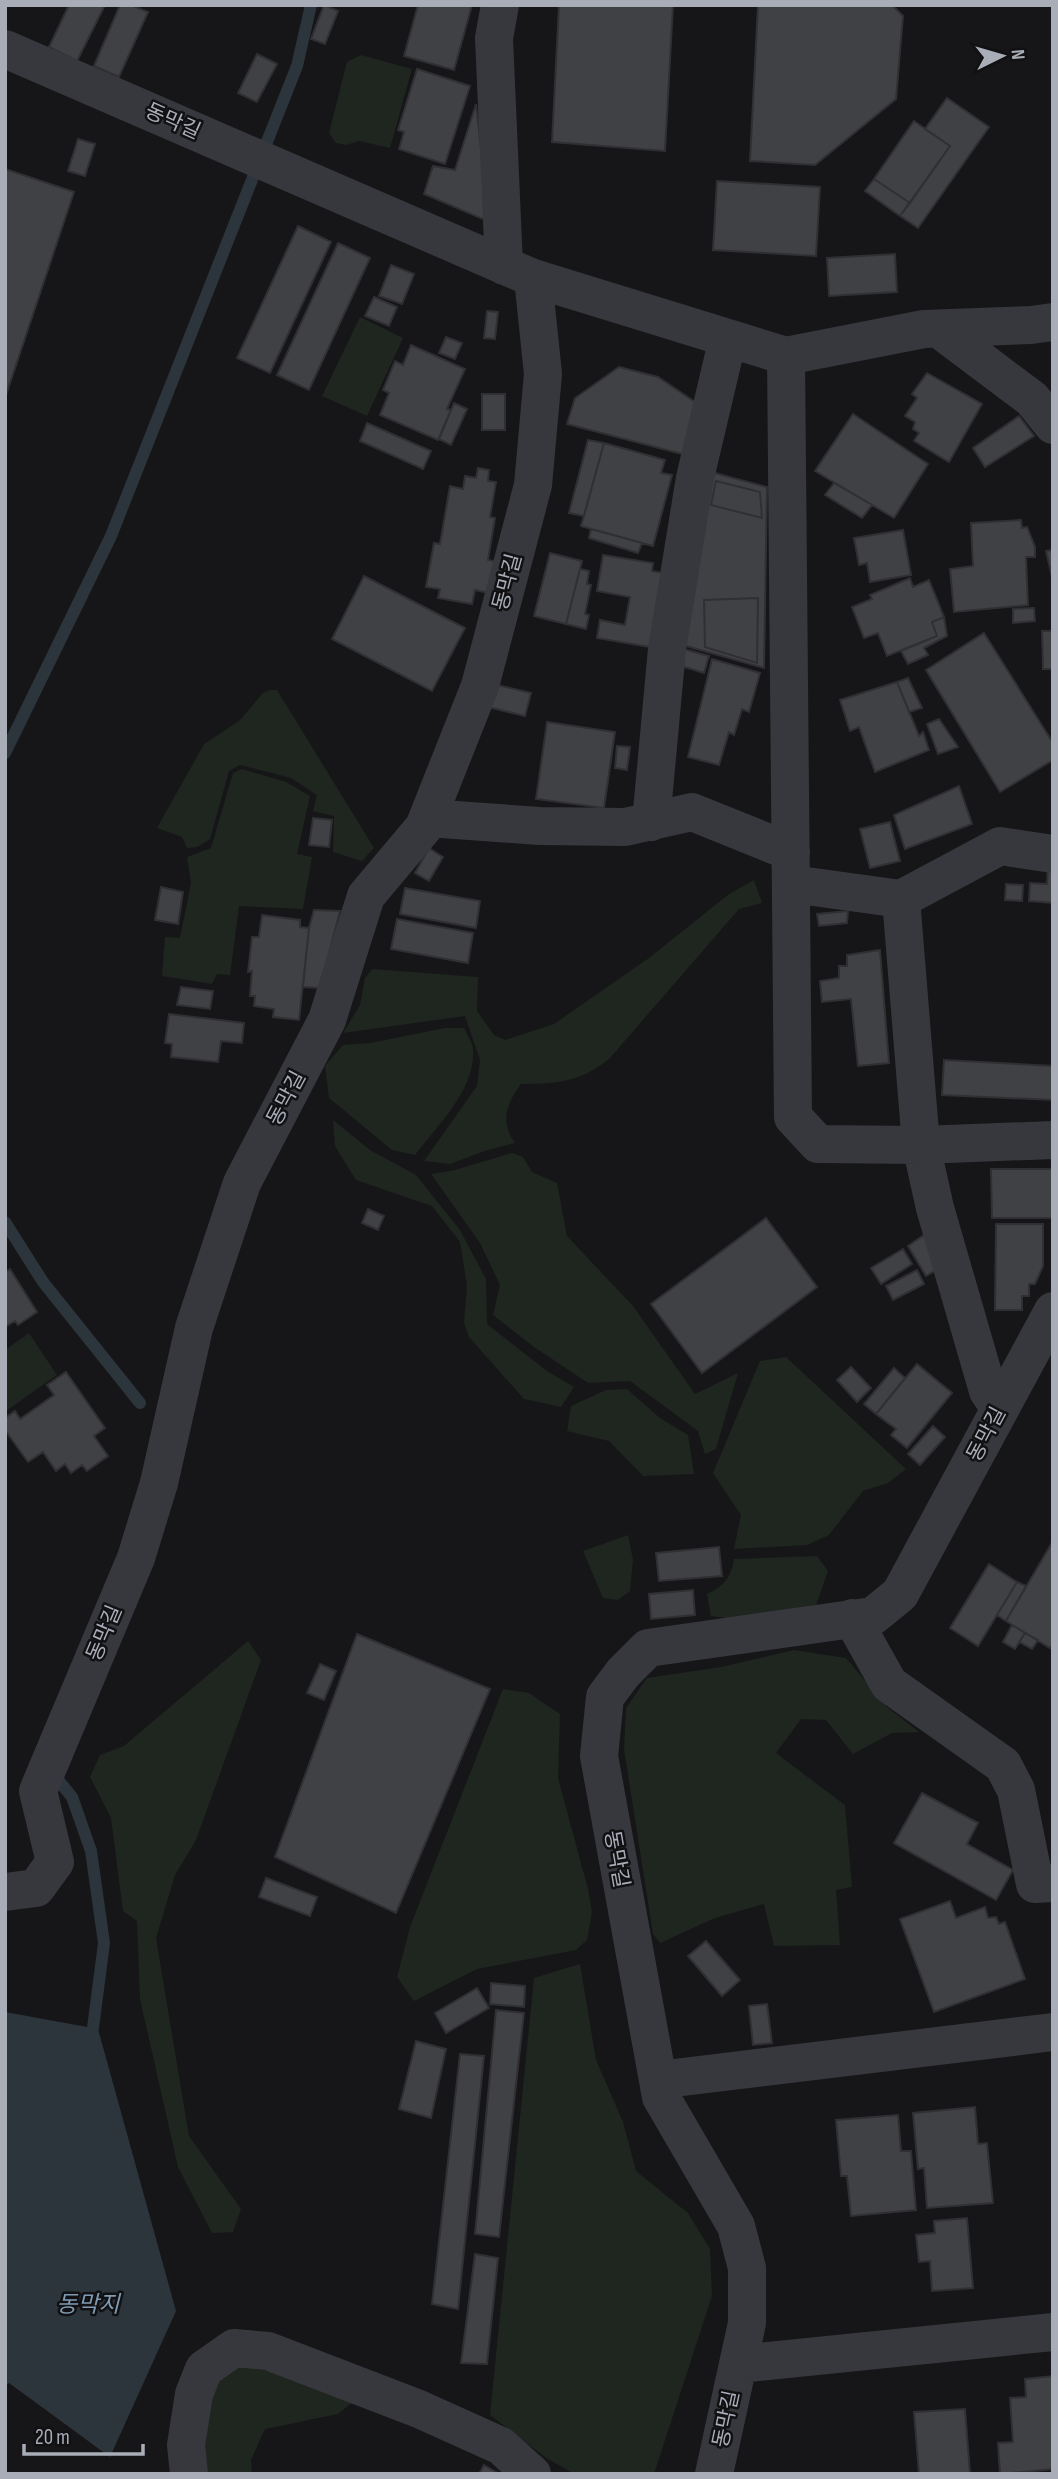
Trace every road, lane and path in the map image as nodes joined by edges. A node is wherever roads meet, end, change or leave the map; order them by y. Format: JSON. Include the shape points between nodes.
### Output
{"nodes":[{"id":1,"x":500,"y":5,"type":"edge"},
{"id":2,"x":5,"y":48,"type":"edge"},
{"id":3,"x":518,"y":272,"type":"junction"},
{"id":4,"x":1053,"y":322,"type":"edge"},
{"id":5,"x":939,"y":329,"type":"junction"},
{"id":6,"x":728,"y":338,"type":"junction"},
{"id":7,"x":786,"y":356,"type":"junction"},
{"id":8,"x":1053,"y":425,"type":"edge"},
{"id":9,"x":428,"y":818,"type":"junction"},
{"id":10,"x":651,"y":822,"type":"junction"},
{"id":11,"x":1053,"y":854,"type":"edge"},
{"id":12,"x":792,"y":868,"type":"junction"},
{"id":13,"x":901,"y":899,"type":"junction"},
{"id":14,"x":1053,"y":1140,"type":"edge"},
{"id":15,"x":921,"y":1145,"type":"junction"},
{"id":16,"x":1053,"y":1311,"type":"edge"},
{"id":17,"x":1000,"y":1409,"type":"junction"},
{"id":18,"x":852,"y":1618,"type":"junction"},
{"id":19,"x":1053,"y":1883,"type":"edge"},
{"id":20,"x":5,"y":1892,"type":"edge"},
{"id":21,"x":1053,"y":2032,"type":"edge"},
{"id":22,"x":658,"y":2080,"type":"junction"},
{"id":23,"x":1053,"y":2332,"type":"edge"},
{"id":24,"x":738,"y":2364,"type":"junction"},
{"id":25,"x":189,"y":2474,"type":"edge"},
{"id":26,"x":532,"y":2474,"type":"edge"},
{"id":27,"x":714,"y":2474,"type":"edge"}],
"edges":[{"from":1,"to":3,"type":"street","via":[[494,38]]},
{"from":2,"to":3,"type":"street","name":"동막길"},
{"from":3,"to":6,"type":"street","name":"동막길"},
{"from":3,"to":9,"type":"street","name":"동막길","via":[[543,374],[533,485],[480,686]]},
{"from":4,"to":5,"type":"street","name":"동막길"},
{"from":5,"to":7,"type":"street","name":"동막길"},
{"from":5,"to":8,"type":"street","via":[[1032,399]]},
{"from":6,"to":7,"type":"street","name":"동막길"},
{"from":6,"to":10,"type":"street","via":[[695,478],[670,636]]},
{"from":7,"to":12,"type":"street"},
{"from":9,"to":10,"type":"street","via":[[540,826],[625,827]]},
{"from":9,"to":20,"type":"street","name":"동막길","via":[[366,896],[327,1020],[242,1183],[194,1328],[159,1483],[136,1558],[38,1791],[55,1862],[36,1888]]},
{"from":10,"to":12,"type":"street","via":[[692,812]]},
{"from":11,"to":13,"type":"street","via":[[1000,846]]},
{"from":12,"to":13,"type":"street"},
{"from":12,"to":15,"type":"street","via":[[793,1117],[818,1144]]},
{"from":13,"to":15,"type":"street"},
{"from":14,"to":15,"type":"street"},
{"from":15,"to":17,"type":"street","via":[[988,1391]]},
{"from":16,"to":17,"type":"street","name":"동막길"},
{"from":17,"to":18,"type":"street","name":"동막길","via":[[900,1594],[873,1616]]},
{"from":18,"to":19,"type":"street","via":[[889,1684],[1003,1765],[1016,1790],[1035,1884]]},
{"from":18,"to":22,"type":"street","name":"동막길","via":[[648,1648],[605,1697],[598,1756]]},
{"from":21,"to":22,"type":"street"},
{"from":22,"to":24,"type":"street","name":"동막길","via":[[661,2097],[736,2226],[747,2268],[747,2323]]},
{"from":23,"to":24,"type":"street"},
{"from":24,"to":27,"type":"street","name":"동막길"},
{"from":25,"to":26,"type":"street","via":[[186,2445],[194,2394],[204,2369],[234,2348],[268,2351],[419,2409],[500,2446]]}]}
